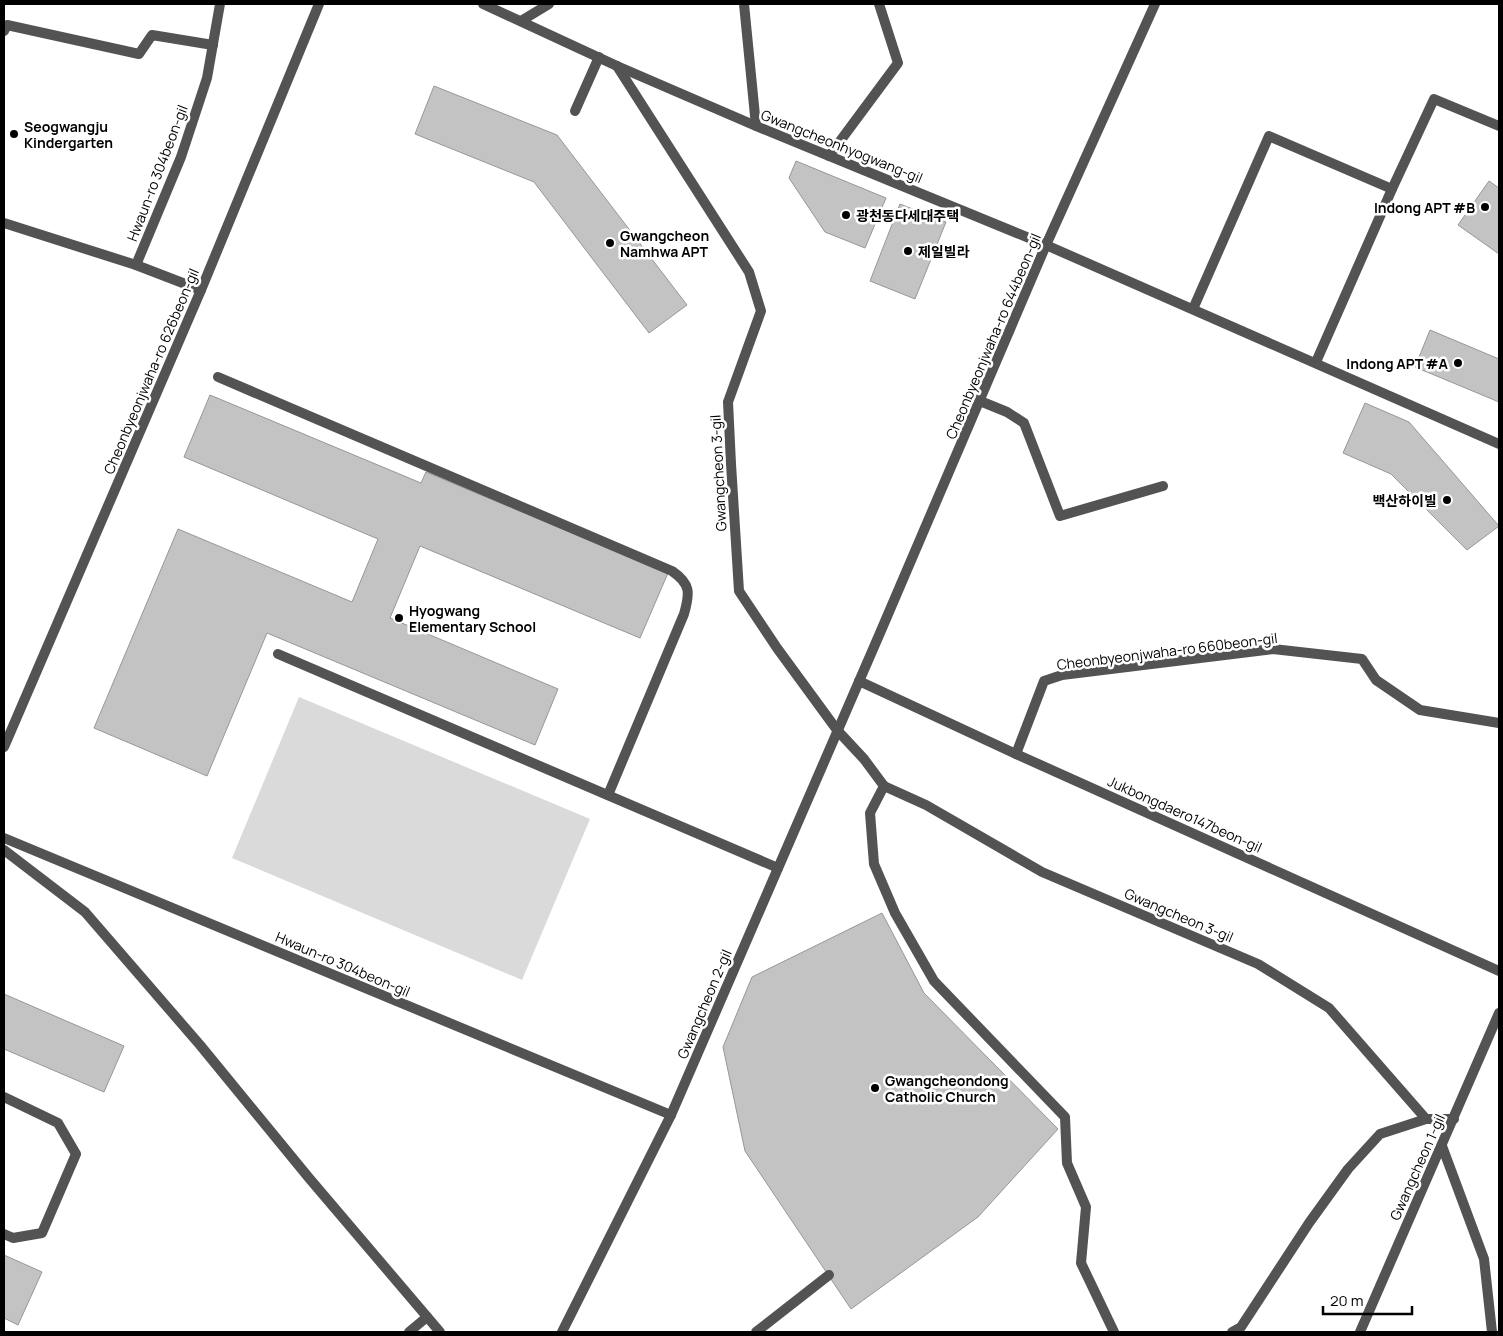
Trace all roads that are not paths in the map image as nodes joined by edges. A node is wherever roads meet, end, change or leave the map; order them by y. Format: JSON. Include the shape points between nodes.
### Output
{"nodes":[{"id":1,"x":220,"y":4,"type":"edge"},
{"id":2,"x":319,"y":4,"type":"edge"},
{"id":3,"x":483,"y":4,"type":"edge"},
{"id":4,"x":549,"y":4,"type":"edge"},
{"id":5,"x":744,"y":4,"type":"edge"},
{"id":6,"x":879,"y":4,"type":"edge"},
{"id":7,"x":1154,"y":4,"type":"edge"},
{"id":8,"x":521,"y":21,"type":"junction"},
{"id":9,"x":4,"y":31,"type":"edge"},
{"id":10,"x":213,"y":45,"type":"junction"},
{"id":11,"x":599,"y":57,"type":"junction"},
{"id":12,"x":617,"y":66,"type":"junction"},
{"id":13,"x":575,"y":111,"type":"dead end"},
{"id":14,"x":756,"y":126,"type":"junction"},
{"id":15,"x":1499,"y":126,"type":"edge"},
{"id":16,"x":829,"y":156,"type":"junction"},
{"id":17,"x":1392,"y":189,"type":"junction"},
{"id":18,"x":4,"y":222,"type":"edge"},
{"id":19,"x":1046,"y":245,"type":"junction"},
{"id":20,"x":136,"y":265,"type":"junction"},
{"id":21,"x":201,"y":290,"type":"junction"},
{"id":22,"x":1193,"y":308,"type":"junction"},
{"id":23,"x":1316,"y":362,"type":"junction"},
{"id":24,"x":218,"y":377,"type":"dead end"},
{"id":25,"x":980,"y":401,"type":"junction"},
{"id":26,"x":1499,"y":444,"type":"edge"},
{"id":27,"x":1163,"y":486,"type":"dead end"},
{"id":28,"x":278,"y":654,"type":"dead end"},
{"id":29,"x":859,"y":681,"type":"junction"},
{"id":30,"x":1499,"y":724,"type":"edge"},
{"id":31,"x":838,"y":730,"type":"junction"},
{"id":32,"x":4,"y":747,"type":"edge"},
{"id":33,"x":1016,"y":754,"type":"junction"},
{"id":34,"x":884,"y":786,"type":"junction"},
{"id":35,"x":608,"y":795,"type":"junction"},
{"id":36,"x":4,"y":838,"type":"edge"},
{"id":37,"x":4,"y":850,"type":"edge"},
{"id":38,"x":778,"y":868,"type":"junction"},
{"id":39,"x":1499,"y":971,"type":"edge"},
{"id":40,"x":1499,"y":1013,"type":"edge"},
{"id":41,"x":4,"y":1097,"type":"edge"},
{"id":42,"x":671,"y":1115,"type":"junction"},
{"id":43,"x":1426,"y":1119,"type":"junction"},
{"id":44,"x":1454,"y":1119,"type":"junction"},
{"id":45,"x":1442,"y":1146,"type":"junction"},
{"id":46,"x":4,"y":1234,"type":"edge"},
{"id":47,"x":828,"y":1275,"type":"dead end"},
{"id":48,"x":427,"y":1317,"type":"junction"},
{"id":49,"x":408,"y":1332,"type":"edge"},
{"id":50,"x":440,"y":1332,"type":"edge"},
{"id":51,"x":562,"y":1332,"type":"edge"},
{"id":52,"x":756,"y":1332,"type":"edge"},
{"id":53,"x":1114,"y":1332,"type":"edge"},
{"id":54,"x":1232,"y":1332,"type":"edge"},
{"id":55,"x":1360,"y":1332,"type":"edge"},
{"id":56,"x":1492,"y":1332,"type":"edge"}],
"edges":[{"from":1,"to":10,"type":"street","name":"Hwaun-ro 304beon-gil"},
{"from":2,"to":21,"type":"street","name":"Cheonbyeonjwaha-ro 626beon-gil"},
{"from":3,"to":8,"type":"street","name":"Gwangcheonhyogwang-gil"},
{"from":4,"to":8,"type":"street"},
{"from":5,"to":14,"type":"street"},
{"from":6,"to":16,"type":"street","via":[[898,63]]},
{"from":7,"to":19,"type":"street","name":"Cheonbyeonjwaha-ro 644beon-gil"},
{"from":8,"to":11,"type":"street","name":"Gwangcheonhyogwang-gil"},
{"from":9,"to":10,"type":"street","via":[[7,25],[139,54],[152,35]]},
{"from":10,"to":20,"type":"street","name":"Hwaun-ro 304beon-gil","via":[[207,78],[181,157]]},
{"from":11,"to":12,"type":"street","name":"Gwangcheonhyogwang-gil"},
{"from":11,"to":13,"type":"street"},
{"from":12,"to":14,"type":"street","name":"Gwangcheonhyogwang-gil"},
{"from":12,"to":31,"type":"street","name":"Gwangcheon 3-gil","via":[[749,272],[760,311],[728,402],[739,591]]},
{"from":14,"to":16,"type":"street","name":"Gwangcheonhyogwang-gil"},
{"from":15,"to":17,"type":"street","via":[[1434,99]]},
{"from":16,"to":19,"type":"street","name":"Gwangcheonhyogwang-gil"},
{"from":17,"to":22,"type":"street","via":[[1269,136]]},
{"from":17,"to":23,"type":"street"},
{"from":18,"to":20,"type":"street"},
{"from":19,"to":22,"type":"street","name":"Gwangcheonhyogwang-gil"},
{"from":19,"to":25,"type":"street","name":"Cheonbyeonjwaha-ro 644beon-gil"},
{"from":20,"to":21,"type":"street"},
{"from":21,"to":32,"type":"street","name":"Cheonbyeonjwaha-ro 626beon-gil"},
{"from":22,"to":23,"type":"street","name":"Gwangcheonhyogwang-gil"},
{"from":23,"to":26,"type":"street","name":"Gwangcheonhyogwang-gil"},
{"from":24,"to":35,"type":"street","via":[[679,576],[689,597],[684,614]]},
{"from":25,"to":27,"type":"street","via":[[1024,423],[1060,516]]},
{"from":25,"to":29,"type":"street","name":"Cheonbyeonjwaha-ro 644beon-gil"},
{"from":28,"to":35,"type":"street"},
{"from":29,"to":31,"type":"street","name":"Gwangcheon 2-gil"},
{"from":29,"to":33,"type":"street","name":"Jukbongdaero147beon-gil"},
{"from":30,"to":33,"type":"street","name":"Cheonbyeonjwaha-ro 660beon-gil","via":[[1420,710],[1376,680],[1362,659],[1273,649],[1062,675],[1044,681]]},
{"from":31,"to":34,"type":"street","name":"Gwangcheon 3-gil"},
{"from":31,"to":38,"type":"street","name":"Gwangcheon 2-gil"},
{"from":33,"to":39,"type":"street","name":"Jukbongdaero147beon-gil"},
{"from":34,"to":43,"type":"street","name":"Gwangcheon 3-gil","via":[[926,805],[1042,872],[1258,964],[1328,1008]]},
{"from":34,"to":53,"type":"street","via":[[870,813],[874,864],[895,912],[934,981],[1065,1117],[1067,1163],[1086,1207],[1081,1263]]},
{"from":35,"to":38,"type":"street"},
{"from":36,"to":42,"type":"street","name":"Hwaun-ro 304beon-gil"},
{"from":37,"to":48,"type":"street","via":[[85,912]]},
{"from":38,"to":42,"type":"street","name":"Gwangcheon 2-gil"},
{"from":40,"to":44,"type":"street","name":"Gwangcheon 1-gil"},
{"from":41,"to":46,"type":"street","via":[[58,1123],[76,1154],[42,1233],[13,1238]]},
{"from":42,"to":51,"type":"street","name":"Gwangcheon 2-gil"},
{"from":43,"to":44,"type":"street"},
{"from":43,"to":54,"type":"street","via":[[1380,1134],[1348,1169],[1242,1326]]},
{"from":44,"to":45,"type":"street","name":"Gwangcheon 1-gil"},
{"from":45,"to":55,"type":"street","name":"Gwangcheon 1-gil"},
{"from":45,"to":56,"type":"street","via":[[1484,1259]]},
{"from":47,"to":52,"type":"street"},
{"from":48,"to":49,"type":"street"},
{"from":48,"to":50,"type":"street"}]}
